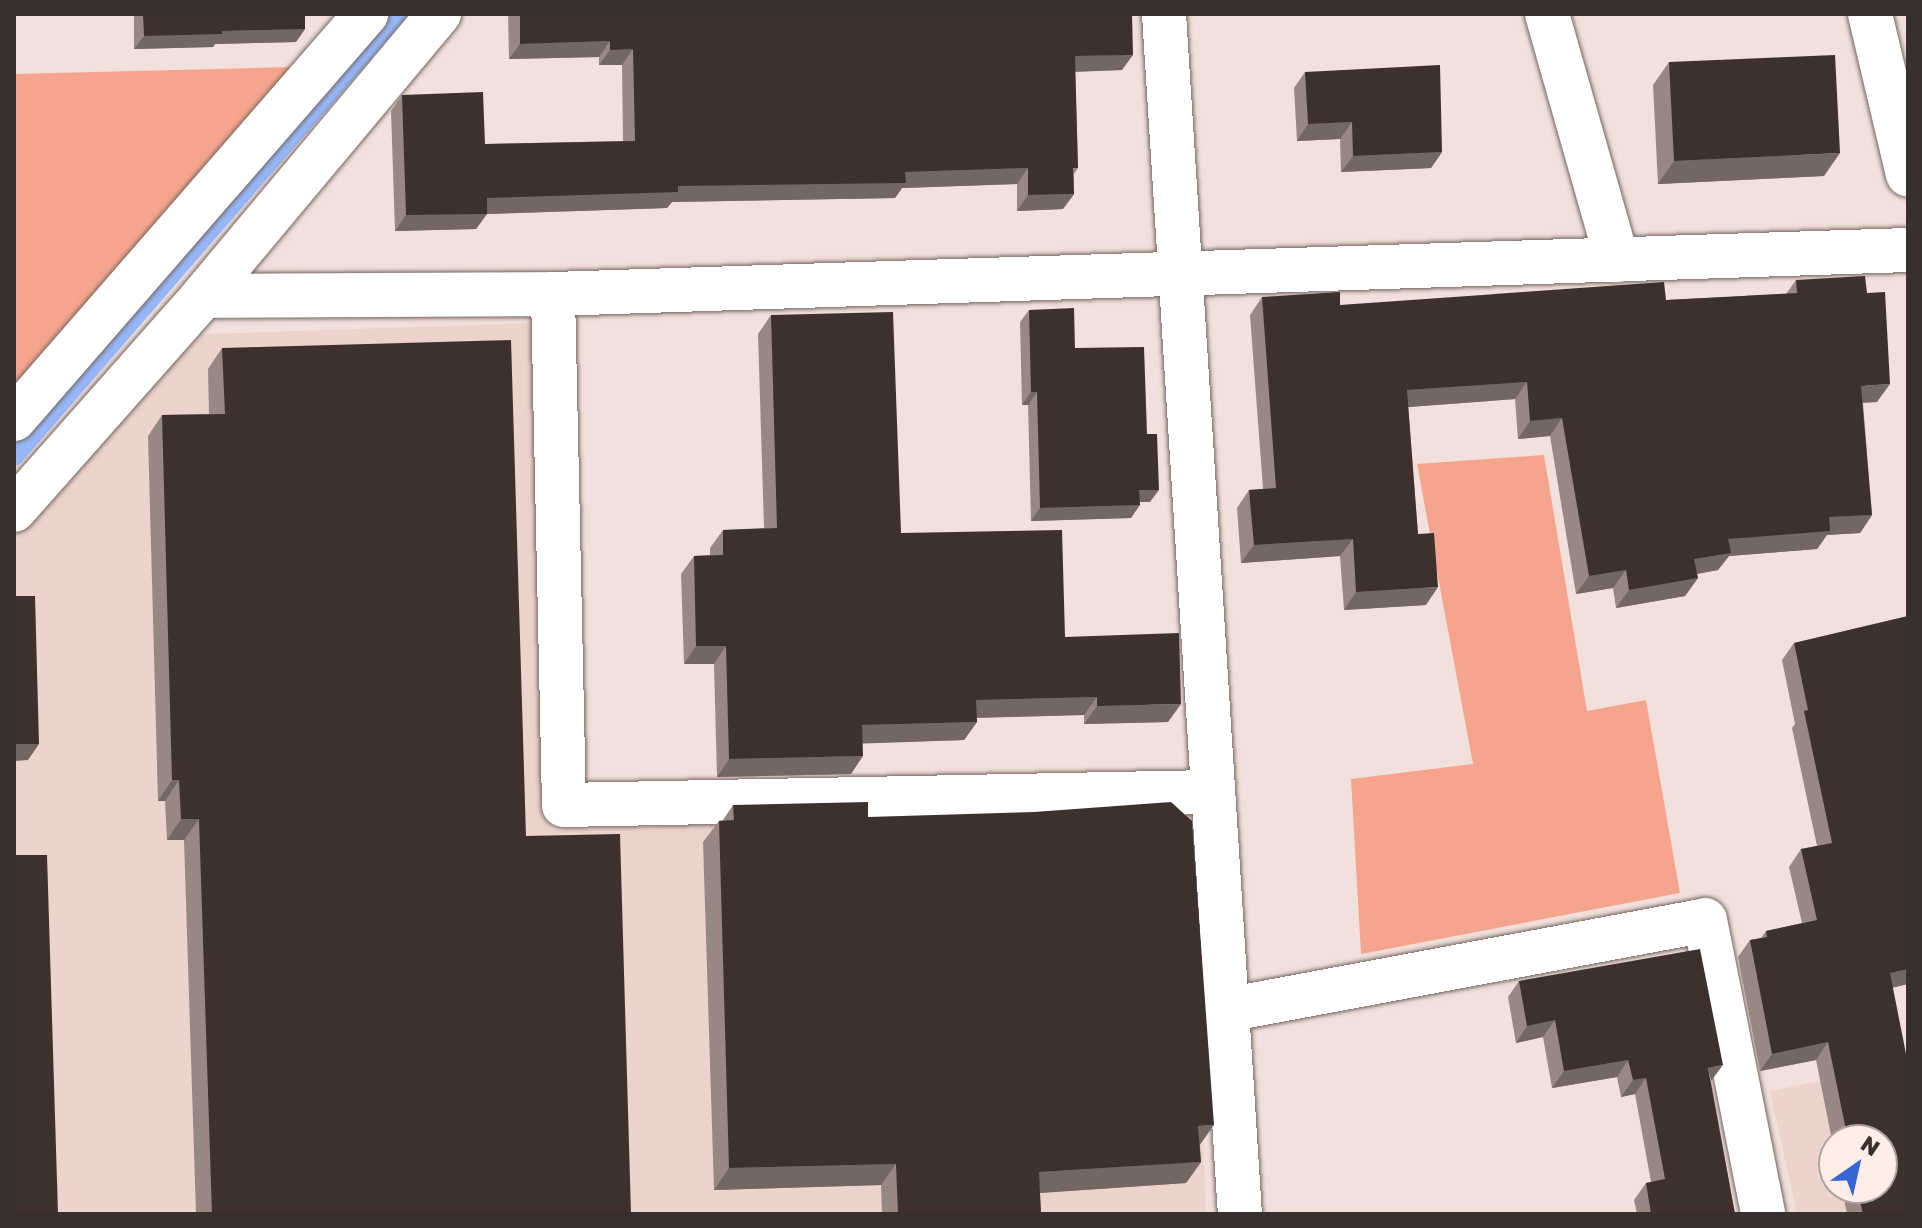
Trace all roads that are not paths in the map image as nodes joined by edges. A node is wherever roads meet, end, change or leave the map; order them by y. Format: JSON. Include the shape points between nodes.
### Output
{"nodes":[{"id":1,"x":366,"y":14,"type":"edge"},
{"id":2,"x":439,"y":14,"type":"edge"},
{"id":3,"x":1164,"y":14,"type":"edge"},
{"id":4,"x":1547,"y":14,"type":"edge"},
{"id":5,"x":1870,"y":14,"type":"edge"},
{"id":6,"x":1908,"y":175,"type":"edge"},
{"id":7,"x":1908,"y":250,"type":"edge"},
{"id":8,"x":1617,"y":260,"type":"junction"},
{"id":9,"x":1182,"y":276,"type":"junction"},
{"id":10,"x":553,"y":294,"type":"junction"},
{"id":11,"x":203,"y":296,"type":"junction"},
{"id":12,"x":14,"y":419,"type":"edge"},
{"id":13,"x":14,"y":510,"type":"edge"},
{"id":14,"x":1213,"y":792,"type":"junction"},
{"id":15,"x":1226,"y":1010,"type":"junction"},
{"id":16,"x":1240,"y":1214,"type":"edge"},
{"id":17,"x":1763,"y":1214,"type":"edge"}],
"edges":[{"from":1,"to":12,"type":"street"},
{"from":2,"to":11,"type":"street"},
{"from":3,"to":9,"type":"street"},
{"from":4,"to":8,"type":"street"},
{"from":5,"to":6,"type":"street"},
{"from":7,"to":8,"type":"street"},
{"from":8,"to":9,"type":"street"},
{"from":9,"to":10,"type":"street"},
{"from":9,"to":14,"type":"street"},
{"from":10,"to":11,"type":"street"},
{"from":10,"to":14,"type":"street","via":[[564,805]]},
{"from":11,"to":13,"type":"street"},
{"from":14,"to":15,"type":"street"},
{"from":15,"to":16,"type":"street"},
{"from":15,"to":17,"type":"street","via":[[1705,920]]}]}
